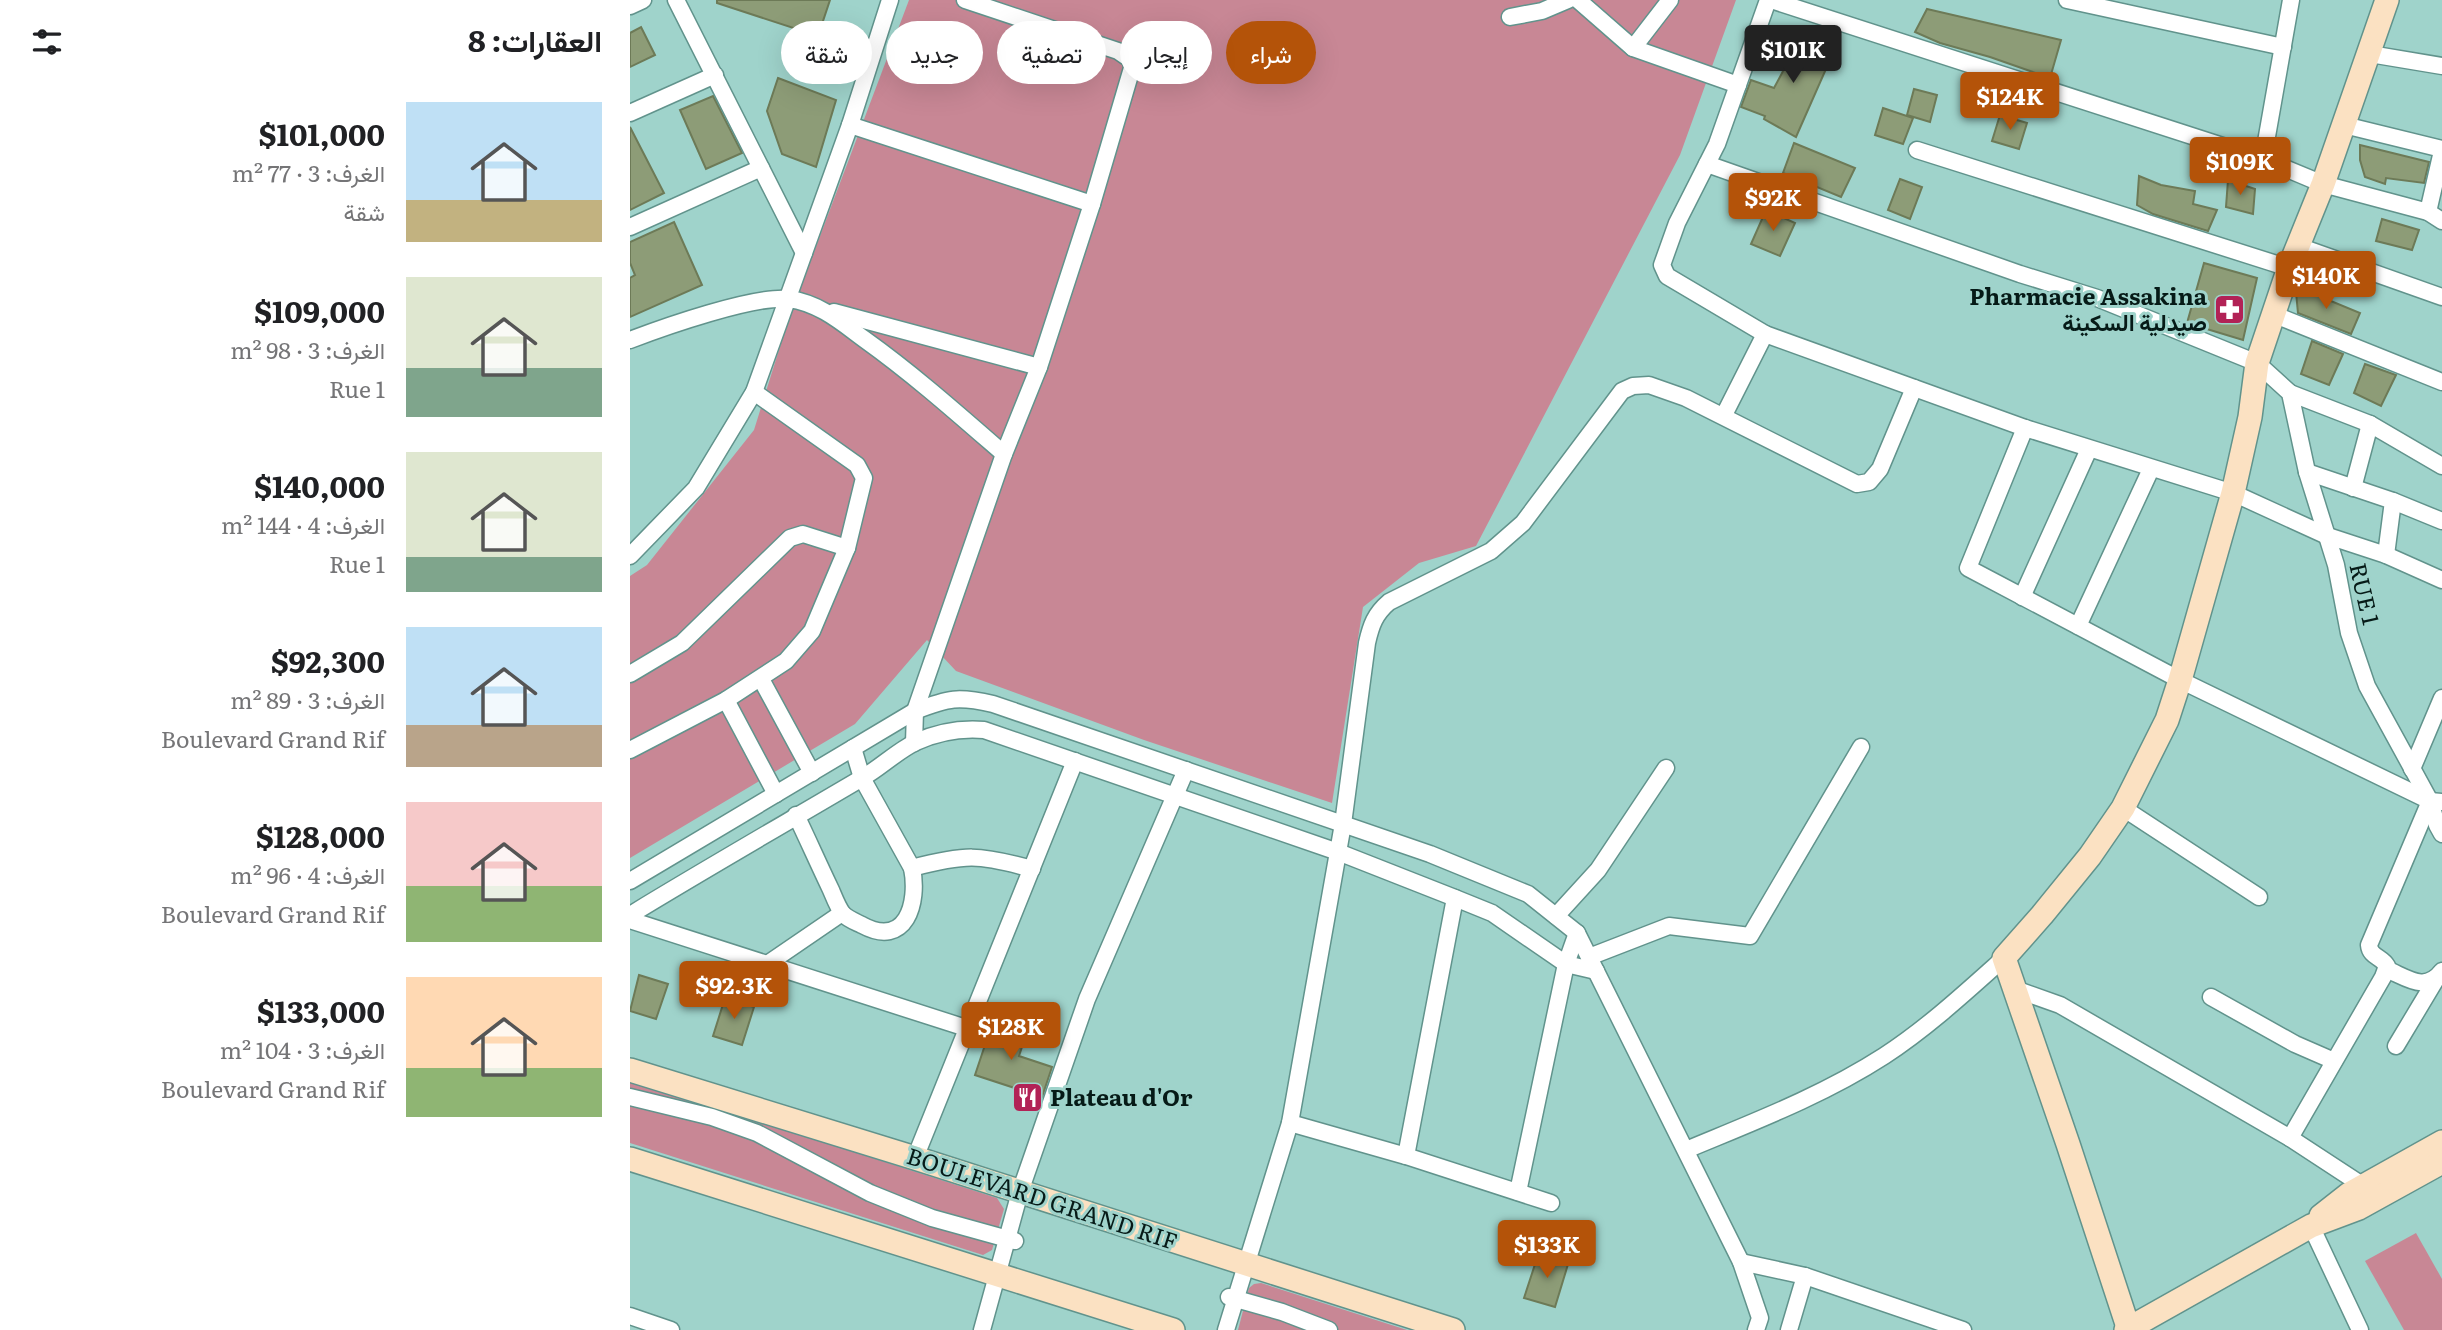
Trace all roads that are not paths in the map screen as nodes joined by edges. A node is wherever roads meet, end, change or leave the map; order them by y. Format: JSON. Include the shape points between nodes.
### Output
{"nodes":[{"id":1,"x":643,"y":0,"type":"edge"},
{"id":2,"x":676,"y":0,"type":"edge"},
{"id":3,"x":890,"y":0,"type":"edge"},
{"id":4,"x":965,"y":0,"type":"edge"},
{"id":5,"x":1568,"y":0,"type":"edge"},
{"id":6,"x":1578,"y":0,"type":"edge"},
{"id":7,"x":1670,"y":0,"type":"edge"},
{"id":8,"x":1769,"y":0,"type":"edge"},
{"id":9,"x":2067,"y":0,"type":"edge"},
{"id":10,"x":2291,"y":0,"type":"edge"},
{"id":11,"x":2387,"y":0,"type":"edge"},
{"id":12,"x":630,"y":6,"type":"edge"},
{"id":13,"x":2125,"y":6,"type":"edge"},
{"id":14,"x":1510,"y":17,"type":"dead end"},
{"id":15,"x":2283,"y":47,"type":"junction"},
{"id":16,"x":1633,"y":48,"type":"junction"},
{"id":17,"x":2370,"y":54,"type":"junction"},
{"id":18,"x":2442,"y":66,"type":"edge"},
{"id":19,"x":715,"y":75,"type":"junction"},
{"id":20,"x":1738,"y":85,"type":"junction"},
{"id":21,"x":630,"y":113,"type":"edge"},
{"id":22,"x":850,"y":125,"type":"junction"},
{"id":23,"x":2344,"y":125,"type":"junction"},
{"id":24,"x":1917,"y":150,"type":"dead end"},
{"id":25,"x":2442,"y":150,"type":"edge"},
{"id":26,"x":2263,"y":159,"type":"junction"},
{"id":27,"x":1707,"y":164,"type":"junction"},
{"id":28,"x":761,"y":168,"type":"junction"},
{"id":29,"x":2323,"y":184,"type":"junction"},
{"id":30,"x":1092,"y":204,"type":"junction"},
{"id":31,"x":2435,"y":216,"type":"edge"},
{"id":32,"x":630,"y":227,"type":"edge"},
{"id":33,"x":2298,"y":246,"type":"junction"},
{"id":34,"x":804,"y":253,"type":"junction"},
{"id":35,"x":2288,"y":268,"type":"junction"},
{"id":36,"x":2442,"y":297,"type":"edge"},
{"id":37,"x":789,"y":299,"type":"junction"},
{"id":38,"x":821,"y":308,"type":"junction"},
{"id":39,"x":2275,"y":315,"type":"junction"},
{"id":40,"x":1765,"y":334,"type":"junction"},
{"id":41,"x":630,"y":340,"type":"edge"},
{"id":42,"x":2258,"y":363,"type":"junction"},
{"id":43,"x":1039,"y":367,"type":"junction"},
{"id":44,"x":2442,"y":382,"type":"edge"},
{"id":45,"x":1914,"y":388,"type":"junction"},
{"id":46,"x":754,"y":393,"type":"junction"},
{"id":47,"x":2290,"y":393,"type":"junction"},
{"id":48,"x":1724,"y":415,"type":"junction"},
{"id":49,"x":2370,"y":424,"type":"junction"},
{"id":50,"x":2025,"y":428,"type":"junction"},
{"id":51,"x":2089,"y":449,"type":"junction"},
{"id":52,"x":1003,"y":454,"type":"junction"},
{"id":53,"x":2442,"y":466,"type":"edge"},
{"id":54,"x":2151,"y":469,"type":"junction"},
{"id":55,"x":2307,"y":472,"type":"junction"},
{"id":56,"x":2353,"y":488,"type":"junction"},
{"id":57,"x":2233,"y":493,"type":"junction"},
{"id":58,"x":2393,"y":501,"type":"junction"},
{"id":59,"x":2442,"y":521,"type":"edge"},
{"id":60,"x":2325,"y":535,"type":"junction"},
{"id":61,"x":847,"y":548,"type":"junction"},
{"id":62,"x":2386,"y":555,"type":"junction"},
{"id":63,"x":630,"y":556,"type":"edge"},
{"id":64,"x":2442,"y":580,"type":"edge"},
{"id":65,"x":2022,"y":597,"type":"junction"},
{"id":66,"x":2078,"y":626,"type":"junction"},
{"id":67,"x":630,"y":674,"type":"edge"},
{"id":68,"x":761,"y":679,"type":"junction"},
{"id":69,"x":2180,"y":680,"type":"junction"},
{"id":70,"x":2442,"y":698,"type":"edge"},
{"id":71,"x":726,"y":700,"type":"junction"},
{"id":72,"x":915,"y":711,"type":"junction"},
{"id":73,"x":914,"y":743,"type":"junction"},
{"id":74,"x":1861,"y":747,"type":"dead end"},
{"id":75,"x":853,"y":748,"type":"junction"},
{"id":76,"x":630,"y":750,"type":"edge"},
{"id":77,"x":1075,"y":761,"type":"junction"},
{"id":78,"x":1666,"y":768,"type":"dead end"},
{"id":79,"x":2413,"y":769,"type":"junction"},
{"id":80,"x":1186,"y":770,"type":"junction"},
{"id":81,"x":812,"y":773,"type":"junction"},
{"id":82,"x":862,"y":778,"type":"junction"},
{"id":83,"x":776,"y":794,"type":"junction"},
{"id":84,"x":1176,"y":796,"type":"junction"},
{"id":85,"x":2436,"y":801,"type":"edge"},
{"id":86,"x":2123,"y":808,"type":"junction"},
{"id":87,"x":2442,"y":813,"type":"edge"},
{"id":88,"x":796,"y":815,"type":"junction"},
{"id":89,"x":1343,"y":824,"type":"junction"},
{"id":90,"x":2442,"y":834,"type":"edge"},
{"id":91,"x":1338,"y":852,"type":"junction"},
{"id":92,"x":912,"y":868,"type":"junction"},
{"id":93,"x":1032,"y":869,"type":"junction"},
{"id":94,"x":630,"y":881,"type":"edge"},
{"id":95,"x":2259,"y":897,"type":"dead end"},
{"id":96,"x":1455,"y":898,"type":"junction"},
{"id":97,"x":842,"y":913,"type":"junction"},
{"id":98,"x":1556,"y":916,"type":"junction"},
{"id":99,"x":630,"y":917,"type":"edge"},
{"id":100,"x":1577,"y":933,"type":"junction"},
{"id":101,"x":2004,"y":958,"type":"junction"},
{"id":102,"x":1566,"y":964,"type":"junction"},
{"id":103,"x":1592,"y":964,"type":"junction"},
{"id":104,"x":766,"y":965,"type":"junction"},
{"id":105,"x":2386,"y":969,"type":"junction"},
{"id":106,"x":2438,"y":976,"type":"edge"},
{"id":107,"x":2015,"y":989,"type":"junction"},
{"id":108,"x":2211,"y":997,"type":"dead end"},
{"id":109,"x":966,"y":1028,"type":"junction"},
{"id":110,"x":2396,"y":1046,"type":"dead end"},
{"id":111,"x":2334,"y":1061,"type":"junction"},
{"id":112,"x":630,"y":1070,"type":"edge"},
{"id":113,"x":630,"y":1097,"type":"edge"},
{"id":114,"x":1290,"y":1123,"type":"junction"},
{"id":115,"x":2290,"y":1138,"type":"junction"},
{"id":116,"x":2442,"y":1142,"type":"edge"},
{"id":117,"x":1686,"y":1150,"type":"junction"},
{"id":118,"x":1406,"y":1156,"type":"junction"},
{"id":119,"x":915,"y":1158,"type":"junction"},
{"id":120,"x":630,"y":1159,"type":"edge"},
{"id":121,"x":2442,"y":1161,"type":"edge"},
{"id":122,"x":2372,"y":1191,"type":"junction"},
{"id":123,"x":1020,"y":1192,"type":"junction"},
{"id":124,"x":1518,"y":1192,"type":"junction"},
{"id":125,"x":1551,"y":1203,"type":"dead end"},
{"id":126,"x":2311,"y":1226,"type":"junction"},
{"id":127,"x":1011,"y":1240,"type":"junction"},
{"id":128,"x":1741,"y":1262,"type":"junction"},
{"id":129,"x":1247,"y":1266,"type":"junction"},
{"id":130,"x":997,"y":1273,"type":"junction"},
{"id":131,"x":1805,"y":1276,"type":"junction"},
{"id":132,"x":1231,"y":1297,"type":"junction"},
{"id":133,"x":642,"y":1323,"type":"edge"},
{"id":134,"x":2128,"y":1329,"type":"edge"},
{"id":135,"x":671,"y":1330,"type":"edge"},
{"id":136,"x":982,"y":1330,"type":"edge"},
{"id":137,"x":1173,"y":1330,"type":"edge"},
{"id":138,"x":1226,"y":1330,"type":"edge"},
{"id":139,"x":1329,"y":1330,"type":"edge"},
{"id":140,"x":1453,"y":1330,"type":"edge"},
{"id":141,"x":1756,"y":1330,"type":"edge"},
{"id":142,"x":1789,"y":1330,"type":"edge"},
{"id":143,"x":1963,"y":1330,"type":"edge"},
{"id":144,"x":2360,"y":1330,"type":"edge"}],
"edges":[{"from":1,"to":12,"type":"street"},
{"from":2,"to":19,"type":"street"},
{"from":3,"to":22,"type":"street"},
{"from":4,"to":30,"type":"street","via":[[1118,51],[1131,61]]},
{"from":5,"to":14,"type":"street"},
{"from":6,"to":16,"type":"street"},
{"from":7,"to":16,"type":"street"},
{"from":8,"to":20,"type":"street"},
{"from":8,"to":26,"type":"street"},
{"from":9,"to":13,"type":"street"},
{"from":10,"to":15,"type":"street"},
{"from":11,"to":17,"type":"street"},
{"from":13,"to":15,"type":"street"},
{"from":15,"to":26,"type":"street"},
{"from":16,"to":20,"type":"street"},
{"from":17,"to":18,"type":"street"},
{"from":17,"to":23,"type":"street"},
{"from":19,"to":21,"type":"street"},
{"from":19,"to":28,"type":"street"},
{"from":20,"to":27,"type":"street"},
{"from":22,"to":30,"type":"street"},
{"from":22,"to":34,"type":"street"},
{"from":23,"to":25,"type":"street"},
{"from":23,"to":29,"type":"street"},
{"from":24,"to":35,"type":"street"},
{"from":25,"to":31,"type":"street"},
{"from":26,"to":29,"type":"street"},
{"from":27,"to":40,"type":"street","via":[[1677,223],[1663,271]]},
{"from":27,"to":42,"type":"street","via":[[2097,298]]},
{"from":28,"to":32,"type":"street"},
{"from":28,"to":34,"type":"street"},
{"from":29,"to":31,"type":"street"},
{"from":29,"to":33,"type":"street"},
{"from":30,"to":43,"type":"street"},
{"from":33,"to":35,"type":"street"},
{"from":33,"to":36,"type":"street"},
{"from":34,"to":37,"type":"street"},
{"from":35,"to":39,"type":"street"},
{"from":37,"to":38,"type":"street"},
{"from":37,"to":41,"type":"street","via":[[736,307]]},
{"from":37,"to":46,"type":"street"},
{"from":38,"to":43,"type":"street"},
{"from":38,"to":52,"type":"street","via":[[902,366]]},
{"from":39,"to":42,"type":"street"},
{"from":39,"to":44,"type":"street"},
{"from":40,"to":45,"type":"street"},
{"from":40,"to":48,"type":"street"},
{"from":42,"to":47,"type":"street"},
{"from":42,"to":57,"type":"street"},
{"from":43,"to":52,"type":"street"},
{"from":45,"to":48,"type":"street","via":[[1880,469],[1869,482],[1857,484]]},
{"from":45,"to":50,"type":"street"},
{"from":46,"to":61,"type":"street","via":[[862,471]]},
{"from":46,"to":63,"type":"street","via":[[696,488]]},
{"from":47,"to":49,"type":"street"},
{"from":47,"to":55,"type":"street","name":"RUE 1"},
{"from":48,"to":89,"type":"street","via":[[1649,385],[1622,391],[1523,523],[1491,551],[1378,612],[1367,643]]},
{"from":49,"to":53,"type":"street"},
{"from":49,"to":56,"type":"street"},
{"from":50,"to":51,"type":"street"},
{"from":50,"to":65,"type":"street","via":[[1968,568]]},
{"from":51,"to":54,"type":"street"},
{"from":51,"to":65,"type":"street"},
{"from":52,"to":72,"type":"street"},
{"from":54,"to":57,"type":"street"},
{"from":54,"to":66,"type":"street"},
{"from":55,"to":56,"type":"street"},
{"from":55,"to":60,"type":"street","name":"RUE 1"},
{"from":56,"to":58,"type":"street"},
{"from":57,"to":60,"type":"street"},
{"from":57,"to":69,"type":"street"},
{"from":58,"to":59,"type":"street"},
{"from":58,"to":62,"type":"street"},
{"from":60,"to":62,"type":"street"},
{"from":60,"to":79,"type":"street","name":"RUE 1","via":[[2367,686]]},
{"from":61,"to":67,"type":"street","via":[[803,534],[790,538],[682,643]]},
{"from":61,"to":68,"type":"street","via":[[812,631],[786,661]]},
{"from":62,"to":64,"type":"street"},
{"from":65,"to":66,"type":"street"},
{"from":66,"to":69,"type":"street"},
{"from":68,"to":71,"type":"street"},
{"from":68,"to":81,"type":"street"},
{"from":69,"to":85,"type":"street"},
{"from":69,"to":86,"type":"street","via":[[2167,720]]},
{"from":70,"to":79,"type":"street"},
{"from":71,"to":76,"type":"street"},
{"from":71,"to":83,"type":"street"},
{"from":72,"to":73,"type":"street"},
{"from":72,"to":75,"type":"street"},
{"from":72,"to":80,"type":"street","via":[[947,699],[969,698]]},
{"from":73,"to":77,"type":"street","via":[[948,731],[984,730]]},
{"from":73,"to":82,"type":"street"},
{"from":74,"to":103,"type":"street","via":[[1750,936],[1669,926]]},
{"from":75,"to":81,"type":"street"},
{"from":75,"to":82,"type":"street"},
{"from":77,"to":84,"type":"street"},
{"from":77,"to":93,"type":"street"},
{"from":78,"to":98,"type":"street","via":[[1598,870]]},
{"from":79,"to":85,"type":"street","name":"RUE 1"},
{"from":80,"to":84,"type":"street"},
{"from":80,"to":89,"type":"street"},
{"from":81,"to":83,"type":"street"},
{"from":82,"to":88,"type":"street"},
{"from":82,"to":92,"type":"street"},
{"from":83,"to":94,"type":"street"},
{"from":84,"to":91,"type":"street"},
{"from":84,"to":123,"type":"street","via":[[1087,999]]},
{"from":85,"to":87,"type":"street"},
{"from":85,"to":90,"type":"street","name":"RUE 1"},
{"from":85,"to":105,"type":"street","via":[[2369,945]]},
{"from":86,"to":95,"type":"street"},
{"from":86,"to":101,"type":"street","via":[[2082,866]]},
{"from":88,"to":97,"type":"street"},
{"from":88,"to":99,"type":"street"},
{"from":89,"to":91,"type":"street"},
{"from":89,"to":98,"type":"street","via":[[1494,879],[1528,894]]},
{"from":91,"to":96,"type":"street"},
{"from":91,"to":114,"type":"street"},
{"from":92,"to":93,"type":"street","via":[[970,856]]},
{"from":92,"to":97,"type":"street","via":[[913,899],[901,926],[892,933],[869,929]]},
{"from":93,"to":109,"type":"street"},
{"from":96,"to":102,"type":"street","via":[[1492,913]]},
{"from":96,"to":118,"type":"street"},
{"from":97,"to":104,"type":"street"},
{"from":98,"to":100,"type":"street"},
{"from":99,"to":104,"type":"street"},
{"from":100,"to":102,"type":"street"},
{"from":100,"to":103,"type":"street"},
{"from":101,"to":107,"type":"street"},
{"from":101,"to":117,"type":"street","via":[[1951,1006],[1884,1056],[1808,1098]]},
{"from":102,"to":103,"type":"street"},
{"from":102,"to":124,"type":"street"},
{"from":103,"to":117,"type":"street"},
{"from":104,"to":109,"type":"street"},
{"from":105,"to":106,"type":"street","via":[[2424,984]]},
{"from":105,"to":111,"type":"street"},
{"from":106,"to":110,"type":"street"},
{"from":107,"to":115,"type":"street","via":[[2060,1005]]},
{"from":107,"to":134,"type":"street"},
{"from":108,"to":111,"type":"street"},
{"from":109,"to":119,"type":"street"},
{"from":111,"to":115,"type":"street"},
{"from":112,"to":119,"type":"street","name":"BOULEVARD GRAND RIF"},
{"from":113,"to":127,"type":"street","via":[[757,1133],[870,1193],[932,1218]]},
{"from":114,"to":118,"type":"street"},
{"from":114,"to":129,"type":"street"},
{"from":115,"to":122,"type":"street"},
{"from":116,"to":122,"type":"street"},
{"from":117,"to":128,"type":"street"},
{"from":118,"to":124,"type":"street"},
{"from":119,"to":123,"type":"street","name":"BOULEVARD GRAND RIF"},
{"from":120,"to":130,"type":"street"},
{"from":121,"to":122,"type":"street"},
{"from":122,"to":126,"type":"street","via":[[2344,1215]]},
{"from":123,"to":127,"type":"street"},
{"from":123,"to":129,"type":"street","name":"BOULEVARD GRAND RIF"},
{"from":124,"to":125,"type":"street"},
{"from":126,"to":134,"type":"street"},
{"from":126,"to":144,"type":"street"},
{"from":127,"to":130,"type":"street"},
{"from":128,"to":131,"type":"street"},
{"from":128,"to":141,"type":"street","via":[[1760,1318]]},
{"from":129,"to":132,"type":"street"},
{"from":129,"to":140,"type":"street","name":"BOULEVARD GRAND RIF"},
{"from":130,"to":136,"type":"street"},
{"from":130,"to":137,"type":"street"},
{"from":131,"to":142,"type":"street"},
{"from":131,"to":143,"type":"street"},
{"from":132,"to":138,"type":"street"},
{"from":132,"to":139,"type":"street"},
{"from":133,"to":135,"type":"street"}]}
